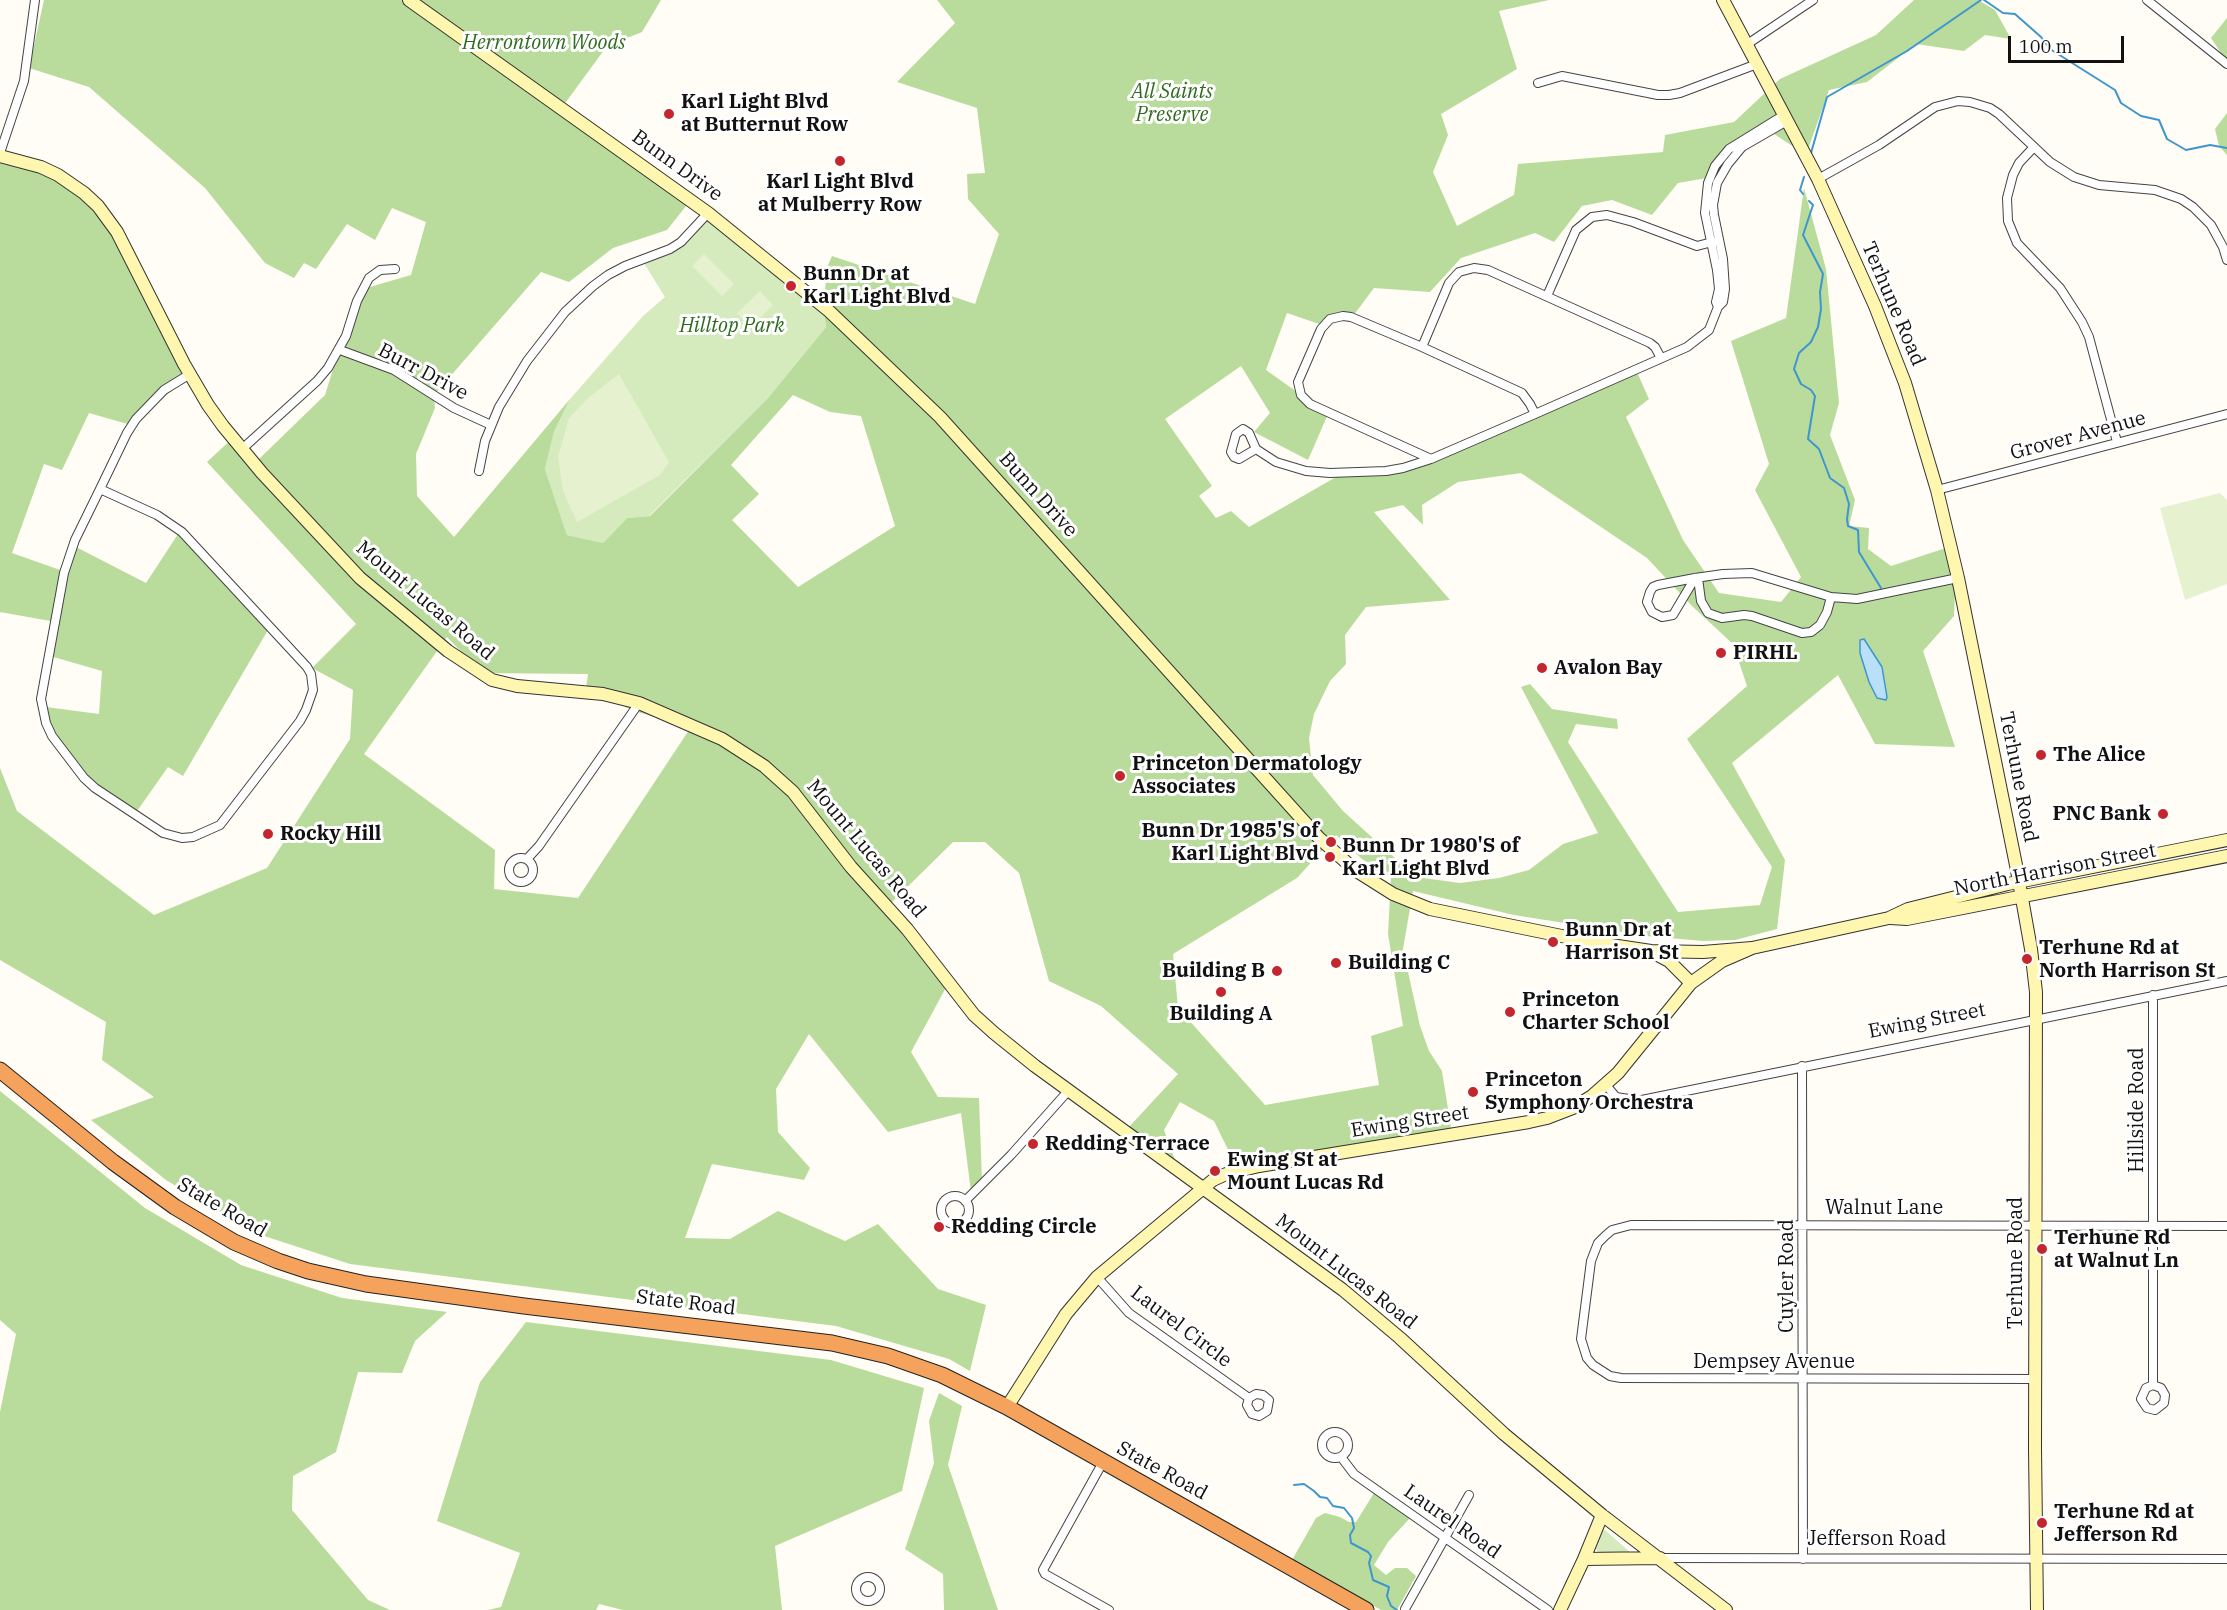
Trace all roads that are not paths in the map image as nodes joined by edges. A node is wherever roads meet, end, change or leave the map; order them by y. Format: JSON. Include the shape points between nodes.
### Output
{"nodes":[{"id":1,"x":36,"y":0,"type":"edge"},
{"id":2,"x":409,"y":0,"type":"edge"},
{"id":3,"x":1723,"y":0,"type":"edge"},
{"id":4,"x":1813,"y":0,"type":"edge"},
{"id":5,"x":2146,"y":0,"type":"edge"},
{"id":6,"x":1746,"y":45,"type":"junction"},
{"id":7,"x":1757,"y":64,"type":"junction"},
{"id":8,"x":2227,"y":64,"type":"edge"},
{"id":9,"x":1538,"y":83,"type":"dead end"},
{"id":10,"x":1786,"y":118,"type":"junction"},
{"id":11,"x":2034,"y":147,"type":"junction"},
{"id":12,"x":0,"y":154,"type":"edge"},
{"id":13,"x":1818,"y":179,"type":"junction"},
{"id":14,"x":708,"y":213,"type":"junction"},
{"id":15,"x":1715,"y":241,"type":"junction"},
{"id":16,"x":2227,"y":260,"type":"edge"},
{"id":17,"x":395,"y":269,"type":"dead end"},
{"id":18,"x":1547,"y":297,"type":"junction"},
{"id":19,"x":1422,"y":347,"type":"junction"},
{"id":20,"x":340,"y":350,"type":"junction"},
{"id":21,"x":1661,"y":358,"type":"junction"},
{"id":22,"x":190,"y":374,"type":"junction"},
{"id":23,"x":1535,"y":414,"type":"junction"},
{"id":24,"x":2227,"y":414,"type":"edge"},
{"id":25,"x":490,"y":425,"type":"junction"},
{"id":26,"x":2117,"y":442,"type":"junction"},
{"id":27,"x":1256,"y":449,"type":"dead end"},
{"id":28,"x":241,"y":450,"type":"junction"},
{"id":29,"x":1431,"y":459,"type":"junction"},
{"id":30,"x":479,"y":471,"type":"dead end"},
{"id":31,"x":100,"y":489,"type":"junction"},
{"id":32,"x":1937,"y":490,"type":"junction"},
{"id":33,"x":1696,"y":578,"type":"junction"},
{"id":34,"x":1959,"y":578,"type":"junction"},
{"id":35,"x":1831,"y":597,"type":"junction"},
{"id":36,"x":639,"y":703,"type":"junction"},
{"id":37,"x":2227,"y":840,"type":"edge"},
{"id":38,"x":2227,"y":856,"type":"edge"},
{"id":39,"x":527,"y":859,"type":"dead end"},
{"id":40,"x":2019,"y":881,"type":"junction"},
{"id":41,"x":2022,"y":897,"type":"junction"},
{"id":42,"x":1889,"y":918,"type":"junction"},
{"id":43,"x":1752,"y":948,"type":"junction"},
{"id":44,"x":1651,"y":951,"type":"junction"},
{"id":45,"x":2227,"y":981,"type":"edge"},
{"id":46,"x":1691,"y":983,"type":"junction"},
{"id":47,"x":2153,"y":995,"type":"junction"},
{"id":48,"x":2036,"y":1019,"type":"junction"},
{"id":49,"x":1802,"y":1066,"type":"junction"},
{"id":50,"x":0,"y":1070,"type":"edge"},
{"id":51,"x":1606,"y":1085,"type":"junction"},
{"id":52,"x":1069,"y":1090,"type":"junction"},
{"id":53,"x":1592,"y":1096,"type":"junction"},
{"id":54,"x":1635,"y":1100,"type":"junction"},
{"id":55,"x":1529,"y":1122,"type":"joint"},
{"id":56,"x":1202,"y":1187,"type":"junction"},
{"id":57,"x":965,"y":1201,"type":"dead end"},
{"id":58,"x":1803,"y":1224,"type":"junction"},
{"id":59,"x":2036,"y":1225,"type":"junction"},
{"id":60,"x":2153,"y":1226,"type":"junction"},
{"id":61,"x":2227,"y":1226,"type":"edge"},
{"id":62,"x":1097,"y":1277,"type":"junction"},
{"id":63,"x":1586,"y":1293,"type":"joint"},
{"id":64,"x":1803,"y":1379,"type":"junction"},
{"id":65,"x":2035,"y":1379,"type":"junction"},
{"id":66,"x":2153,"y":1385,"type":"dead end"},
{"id":67,"x":1249,"y":1398,"type":"dead end"},
{"id":68,"x":1007,"y":1407,"type":"junction"},
{"id":69,"x":1341,"y":1457,"type":"dead end"},
{"id":70,"x":1103,"y":1462,"type":"junction"},
{"id":71,"x":1469,"y":1495,"type":"dead end"},
{"id":72,"x":1602,"y":1515,"type":"junction"},
{"id":73,"x":1446,"y":1537,"type":"junction"},
{"id":74,"x":1660,"y":1558,"type":"junction"},
{"id":75,"x":1584,"y":1559,"type":"junction"},
{"id":76,"x":1803,"y":1559,"type":"junction"},
{"id":77,"x":2036,"y":1559,"type":"junction"},
{"id":78,"x":2227,"y":1559,"type":"edge"},
{"id":79,"x":1405,"y":1609,"type":"edge"},
{"id":80,"x":1109,"y":1610,"type":"edge"},
{"id":81,"x":1366,"y":1610,"type":"edge"},
{"id":82,"x":1548,"y":1610,"type":"edge"},
{"id":83,"x":1560,"y":1610,"type":"edge"},
{"id":84,"x":1726,"y":1610,"type":"edge"},
{"id":85,"x":2037,"y":1610,"type":"edge"}],
"edges":[{"from":1,"to":12,"type":"street","via":[[24,81]]},
{"from":2,"to":14,"type":"street","name":"Bunn Drive"},
{"from":3,"to":6,"type":"street","name":"Terhune Road"},
{"from":4,"to":6,"type":"street"},
{"from":5,"to":8,"type":"street"},
{"from":6,"to":7,"type":"street","name":"Terhune Road"},
{"from":7,"to":9,"type":"street","via":[[1669,95],[1562,76]]},
{"from":7,"to":10,"type":"street","name":"Terhune Road"},
{"from":10,"to":13,"type":"street","name":"Terhune Road"},
{"from":10,"to":15,"type":"street","via":[[1742,147],[1721,174],[1713,205]]},
{"from":11,"to":13,"type":"street","via":[[1990,108],[1970,102],[1946,103]]},
{"from":11,"to":16,"type":"street","via":[[2060,170],[2086,182],[2155,190],[2181,199],[2211,225]]},
{"from":11,"to":26,"type":"street","via":[[2019,163],[2010,181],[2008,221],[2017,243],[2060,288],[2082,322]]},
{"from":12,"to":22,"type":"street","name":"Mount Lucas Road","via":[[58,175],[98,206],[117,232]]},
{"from":13,"to":32,"type":"street","name":"Terhune Road","via":[[1898,365]]},
{"from":14,"to":25,"type":"street","via":[[681,242],[608,275],[578,298],[527,361]]},
{"from":14,"to":44,"type":"street","name":"Bunn Drive","via":[[828,310],[940,417],[1319,838],[1347,864],[1413,904]]},
{"from":15,"to":18,"type":"street","via":[[1697,246],[1633,222],[1607,215],[1592,217],[1576,230]]},
{"from":15,"to":21,"type":"street","via":[[1718,307],[1709,330],[1687,347]]},
{"from":17,"to":20,"type":"street","via":[[380,270],[369,278]]},
{"from":18,"to":19,"type":"street","via":[[1488,270],[1459,272],[1449,284]]},
{"from":18,"to":21,"type":"street","via":[[1650,343]]},
{"from":19,"to":23,"type":"street","via":[[1522,393]]},
{"from":19,"to":29,"type":"street","via":[[1351,317],[1336,317],[1321,329],[1298,382],[1301,395],[1310,404]]},
{"from":20,"to":25,"type":"street","name":"Burr Drive","via":[[394,370],[436,398]]},
{"from":20,"to":28,"type":"street","via":[[317,381]]},
{"from":21,"to":23,"type":"street"},
{"from":22,"to":28,"type":"street","name":"Mount Lucas Road"},
{"from":22,"to":31,"type":"street","via":[[164,390],[136,418]]},
{"from":23,"to":29,"type":"street"},
{"from":24,"to":26,"type":"street","name":"Grover Avenue"},
{"from":25,"to":30,"type":"street"},
{"from":26,"to":32,"type":"street","name":"Grover Avenue"},
{"from":27,"to":29,"type":"street","via":[[1276,462],[1330,473],[1386,471]]},
{"from":28,"to":36,"type":"street","name":"Mount Lucas Road","via":[[360,578],[481,675],[503,684],[603,694]]},
{"from":31,"to":31,"type":"street","via":[[64,573],[42,687],[43,711],[52,736],[95,788],[163,833],[193,837],[220,825],[300,720],[313,690],[311,674],[182,532],[157,515]]},
{"from":32,"to":34,"type":"street","name":"Terhune Road"},
{"from":33,"to":33,"type":"street","via":[[1653,587],[1647,602],[1652,612],[1662,617],[1673,615]]},
{"from":33,"to":35,"type":"street","via":[[1752,573]]},
{"from":33,"to":35,"type":"street","via":[[1708,613],[1722,618],[1752,616],[1802,633],[1811,632],[1823,621]]},
{"from":34,"to":35,"type":"street","via":[[1869,598]]},
{"from":34,"to":40,"type":"street","name":"Terhune Road"},
{"from":36,"to":39,"type":"street"},
{"from":36,"to":52,"type":"street","name":"Mount Lucas Road","via":[[722,739],[781,780],[974,1015]]},
{"from":37,"to":40,"type":"street","name":"North Harrison Street"},
{"from":38,"to":41,"type":"street","name":"North Harrison Street"},
{"from":40,"to":41,"type":"street","name":"Terhune Road"},
{"from":40,"to":42,"type":"street","name":"North Harrison Street","via":[[1908,909]]},
{"from":41,"to":42,"type":"street","name":"North Harrison Street","via":[[1907,919]]},
{"from":41,"to":48,"type":"street","name":"Terhune Road","via":[[2035,975]]},
{"from":42,"to":43,"type":"street","name":"North Harrison Street"},
{"from":43,"to":44,"type":"street","name":"Bunn Drive"},
{"from":43,"to":46,"type":"street","name":"North Harrison Street","via":[[1722,961]]},
{"from":44,"to":46,"type":"street","name":"Bunn Drive","via":[[1669,961]]},
{"from":45,"to":47,"type":"street","name":"Ewing Street"},
{"from":46,"to":51,"type":"street","name":"North Harrison Street"},
{"from":47,"to":48,"type":"street","name":"Ewing Street"},
{"from":47,"to":60,"type":"street","name":"Hillside Road"},
{"from":48,"to":49,"type":"street","name":"Ewing Street"},
{"from":48,"to":59,"type":"street","name":"Terhune Road"},
{"from":49,"to":54,"type":"street","name":"Ewing Street"},
{"from":49,"to":58,"type":"street","name":"Cuyler Road"},
{"from":50,"to":68,"type":"highway","name":"State Road","via":[[115,1164],[175,1207],[234,1242],[297,1267],[366,1284],[832,1343],[919,1366]]},
{"from":51,"to":53,"type":"street","name":"North Harrison Street"},
{"from":51,"to":54,"type":"street","via":[[1616,1097]]},
{"from":52,"to":56,"type":"street","name":"Mount Lucas Road"},
{"from":52,"to":57,"type":"street"},
{"from":53,"to":54,"type":"street","name":"Ewing Street","via":[[1617,1104]]},
{"from":53,"to":55,"type":"street","name":"North Harrison Street","via":[[1563,1112]]},
{"from":55,"to":56,"type":"street","name":"Ewing Street","via":[[1259,1166],[1226,1174]]},
{"from":56,"to":62,"type":"street","name":"Ewing Street"},
{"from":56,"to":72,"type":"street","name":"Mount Lucas Road","via":[[1370,1310],[1504,1434]]},
{"from":58,"to":59,"type":"street","name":"Walnut Lane"},
{"from":58,"to":63,"type":"street","name":"Walnut Lane","via":[[1623,1226],[1605,1236],[1593,1253]]},
{"from":58,"to":64,"type":"street","name":"Cuyler Road"},
{"from":59,"to":60,"type":"street","name":"Walnut Lane"},
{"from":59,"to":65,"type":"street","name":"Terhune Road"},
{"from":60,"to":61,"type":"street","name":"Walnut Lane"},
{"from":60,"to":66,"type":"street","name":"Hillside Road"},
{"from":62,"to":67,"type":"street","name":"Laurel Circle","via":[[1129,1313]]},
{"from":62,"to":68,"type":"street","name":"Ewing Street","via":[[1066,1314]]},
{"from":63,"to":64,"type":"street","name":"Dempsey Avenue","via":[[1581,1330],[1583,1349],[1593,1365],[1610,1376]]},
{"from":64,"to":65,"type":"street","name":"Dempsey Avenue"},
{"from":64,"to":76,"type":"street","name":"Cuyler Road"},
{"from":65,"to":77,"type":"street","name":"Terhune Road"},
{"from":68,"to":70,"type":"highway","name":"State Road"},
{"from":69,"to":73,"type":"street","name":"Laurel Road","via":[[1354,1474]]},
{"from":70,"to":80,"type":"street","via":[[1043,1566],[1045,1574]]},
{"from":70,"to":81,"type":"highway","name":"State Road"},
{"from":71,"to":73,"type":"street"},
{"from":72,"to":74,"type":"street","name":"Mount Lucas Road"},
{"from":72,"to":75,"type":"street"},
{"from":73,"to":79,"type":"street"},
{"from":73,"to":82,"type":"street","name":"Laurel Road"},
{"from":74,"to":75,"type":"street","name":"Jefferson Road"},
{"from":74,"to":76,"type":"street","name":"Jefferson Road"},
{"from":74,"to":84,"type":"street","name":"Mount Lucas Road"},
{"from":75,"to":83,"type":"street"},
{"from":76,"to":77,"type":"street","name":"Jefferson Road"},
{"from":77,"to":78,"type":"street","name":"Jefferson Road"},
{"from":77,"to":85,"type":"street","name":"Terhune Road"}]}
